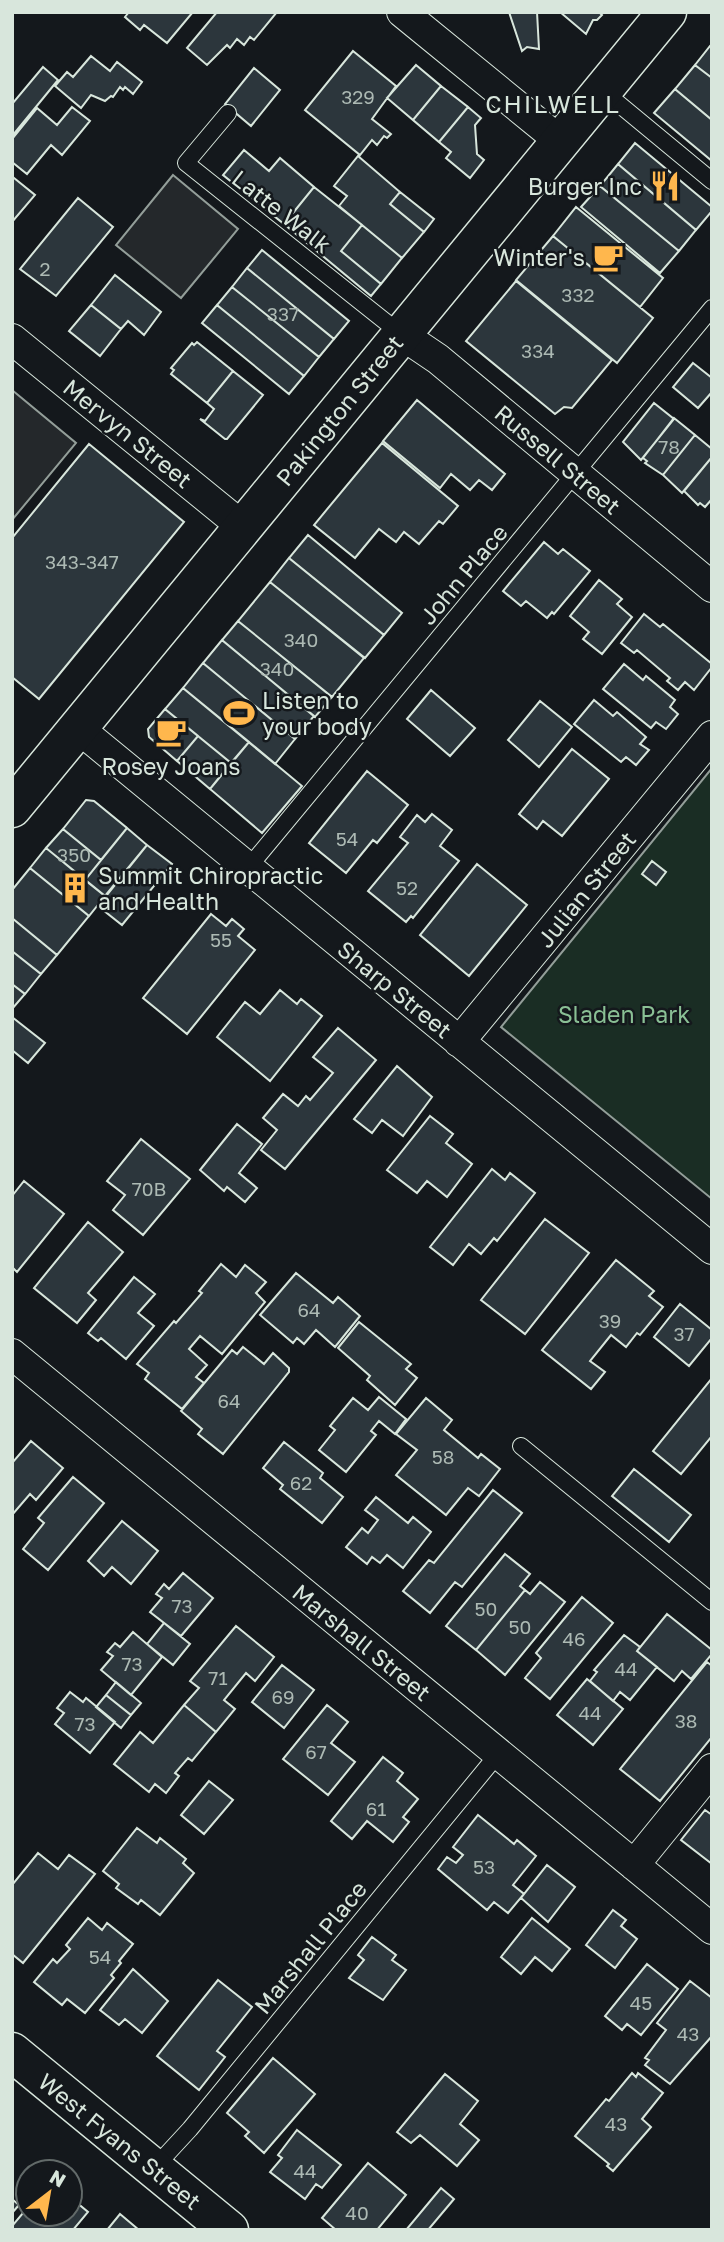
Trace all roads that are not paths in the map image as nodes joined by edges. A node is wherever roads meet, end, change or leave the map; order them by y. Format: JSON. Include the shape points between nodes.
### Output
{"nodes":[{"id":1,"x":402,"y":12,"type":"edge"},
{"id":2,"x":667,"y":12,"type":"edge"},
{"id":3,"x":602,"y":90,"type":"junction"},
{"id":4,"x":228,"y":113,"type":"dead end"},
{"id":5,"x":560,"y":141,"type":"junction"},
{"id":6,"x":712,"y":181,"type":"edge"},
{"id":7,"x":712,"y":308,"type":"edge"},
{"id":8,"x":401,"y":334,"type":"junction"},
{"id":9,"x":12,"y":340,"type":"edge"},
{"id":10,"x":576,"y":474,"type":"junction"},
{"id":11,"x":243,"y":527,"type":"junction"},
{"id":12,"x":712,"y":587,"type":"edge"},
{"id":13,"x":78,"y":729,"type":"junction"},
{"id":14,"x":712,"y":736,"type":"edge"},
{"id":15,"x":12,"y":808,"type":"edge"},
{"id":16,"x":248,"y":868,"type":"junction"},
{"id":17,"x":459,"y":1042,"type":"junction"},
{"id":18,"x":712,"y":1249,"type":"edge"},
{"id":19,"x":12,"y":1354,"type":"edge"},
{"id":20,"x":521,"y":1446,"type":"dead end"},
{"id":21,"x":712,"y":1602,"type":"edge"},
{"id":22,"x":498,"y":1754,"type":"junction"},
{"id":23,"x":712,"y":1769,"type":"edge"},
{"id":24,"x":634,"y":1865,"type":"junction"},
{"id":25,"x":712,"y":1929,"type":"edge"},
{"id":26,"x":12,"y":2052,"type":"edge"},
{"id":27,"x":154,"y":2168,"type":"junction"},
{"id":28,"x":229,"y":2230,"type":"edge"}],
"edges":[{"from":1,"to":5,"type":"street"},
{"from":2,"to":3,"type":"street","name":"Pakington Street"},
{"from":3,"to":5,"type":"street","name":"Pakington Street"},
{"from":3,"to":6,"type":"lane"},
{"from":4,"to":8,"type":"lane","name":"Latte Walk","via":[[186,163]]},
{"from":5,"to":8,"type":"street","name":"Pakington Street"},
{"from":7,"to":10,"type":"lane","name":"John Place"},
{"from":8,"to":10,"type":"street","name":"Russell Street","via":[[438,359]]},
{"from":8,"to":11,"type":"street","name":"Pakington Street"},
{"from":9,"to":11,"type":"street","name":"Mervyn Street"},
{"from":10,"to":12,"type":"street","name":"Russell Street"},
{"from":10,"to":16,"type":"lane","name":"John Place"},
{"from":11,"to":13,"type":"street","name":"Pakington Street"},
{"from":13,"to":15,"type":"street","name":"Pakington Street"},
{"from":13,"to":16,"type":"street","name":"Sharp Street"},
{"from":14,"to":17,"type":"street","name":"Julian Street"},
{"from":16,"to":17,"type":"street","name":"Sharp Street"},
{"from":17,"to":18,"type":"street","name":"Sharp Street"},
{"from":19,"to":22,"type":"street","name":"Marshall Street"},
{"from":20,"to":21,"type":"lane"},
{"from":22,"to":24,"type":"street","name":"Marshall Street"},
{"from":22,"to":27,"type":"lane","name":"Marshall Place"},
{"from":23,"to":24,"type":"street"},
{"from":24,"to":25,"type":"street","name":"Marshall Street"},
{"from":26,"to":27,"type":"street","name":"West Fyans Street"},
{"from":27,"to":28,"type":"street","name":"West Fyans Street"}]}
